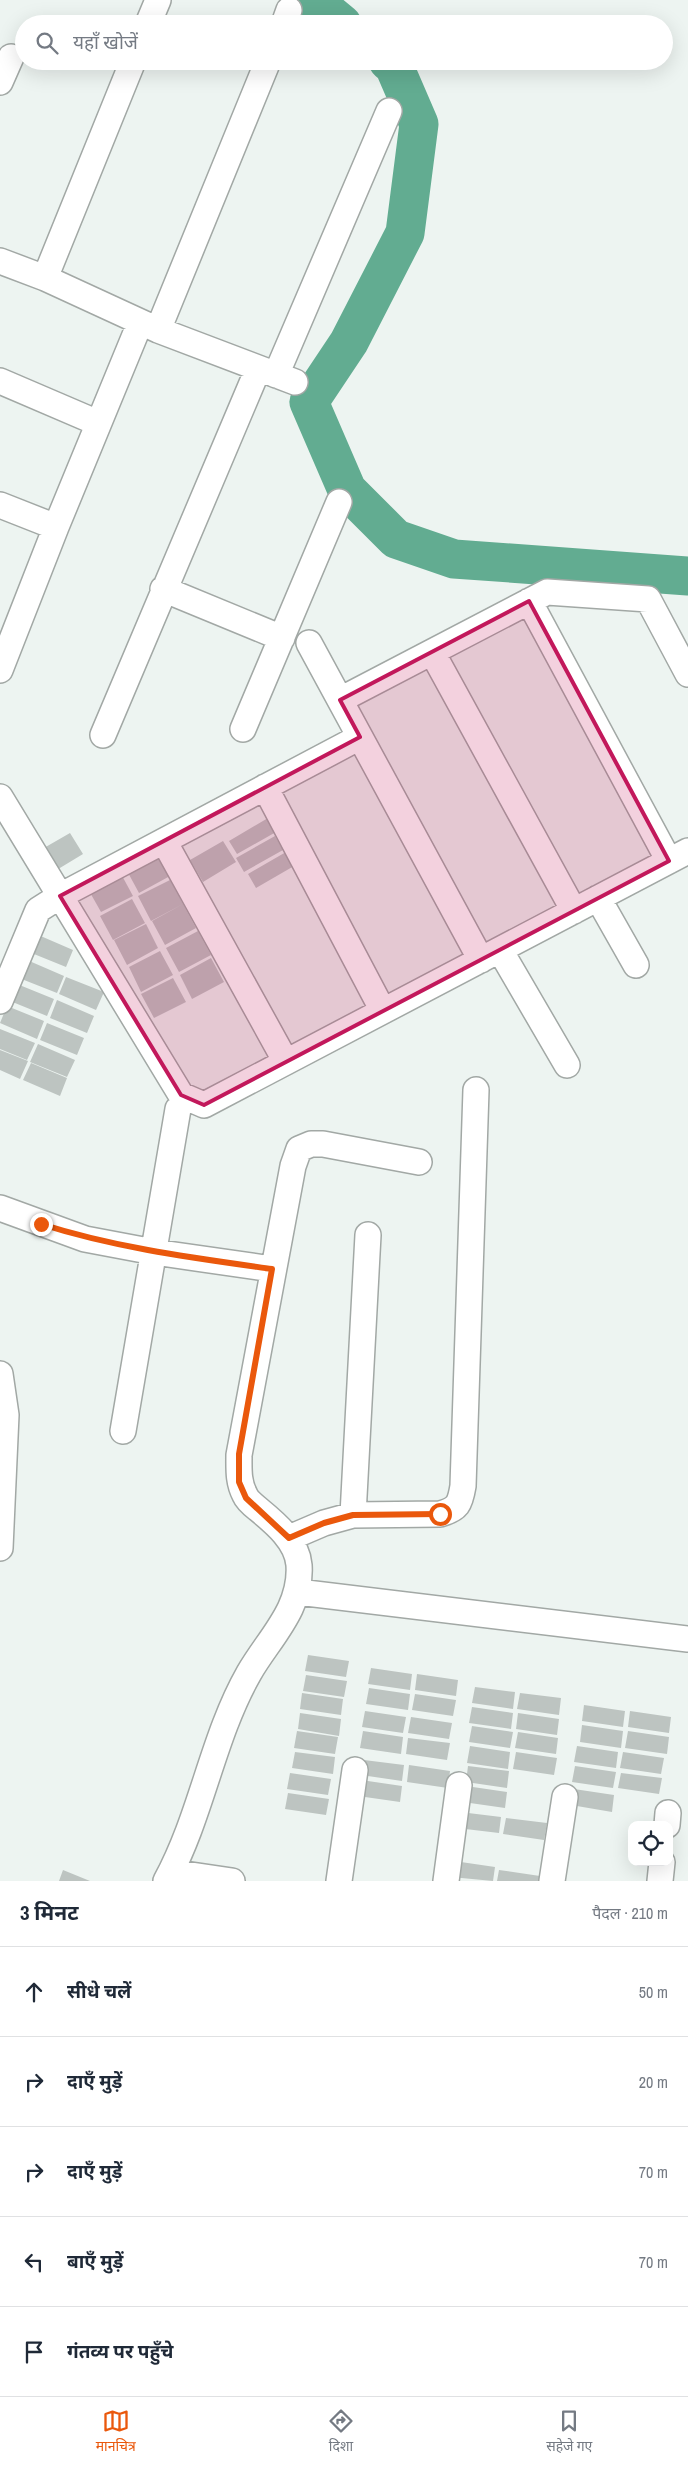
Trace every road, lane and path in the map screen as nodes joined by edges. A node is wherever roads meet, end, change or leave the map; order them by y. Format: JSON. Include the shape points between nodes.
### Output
{"nodes":[{"id":1,"x":158,"y":0,"type":"edge"},
{"id":2,"x":152,"y":15,"type":"edge"},
{"id":3,"x":11,"y":57,"type":"dead end"},
{"id":4,"x":129,"y":70,"type":"edge"},
{"id":5,"x":264,"y":70,"type":"edge"},
{"id":6,"x":0,"y":82,"type":"edge"},
{"id":7,"x":389,"y":111,"type":"dead end"},
{"id":8,"x":0,"y":260,"type":"edge"},
{"id":9,"x":45,"y":278,"type":"junction"},
{"id":10,"x":149,"y":327,"type":"junction"},
{"id":11,"x":276,"y":375,"type":"junction"},
{"id":12,"x":0,"y":381,"type":"edge"},
{"id":13,"x":98,"y":423,"type":"junction"},
{"id":14,"x":339,"y":502,"type":"dead end"},
{"id":15,"x":0,"y":505,"type":"edge"},
{"id":16,"x":56,"y":527,"type":"junction"},
{"id":17,"x":163,"y":589,"type":"junction"},
{"id":18,"x":529,"y":602,"type":"junction"},
{"id":19,"x":282,"y":638,"type":"junction"},
{"id":20,"x":309,"y":643,"type":"dead end"},
{"id":21,"x":432,"y":652,"type":"junction"},
{"id":22,"x":0,"y":670,"type":"edge"},
{"id":23,"x":688,"y":674,"type":"edge"},
{"id":24,"x":340,"y":700,"type":"junction"},
{"id":25,"x":243,"y":729,"type":"dead end"},
{"id":26,"x":103,"y":735,"type":"dead end"},
{"id":27,"x":360,"y":737,"type":"junction"},
{"id":28,"x":265,"y":787,"type":"junction"},
{"id":29,"x":0,"y":797,"type":"edge"},
{"id":30,"x":164,"y":841,"type":"junction"},
{"id":31,"x":678,"y":856,"type":"edge"},
{"id":32,"x":60,"y":896,"type":"junction"},
{"id":33,"x":598,"y":898,"type":"junction"},
{"id":34,"x":574,"y":911,"type":"junction"},
{"id":35,"x":491,"y":955,"type":"junction"},
{"id":36,"x":636,"y":965,"type":"dead end"},
{"id":37,"x":0,"y":1001,"type":"edge"},
{"id":38,"x":383,"y":1011,"type":"junction"},
{"id":39,"x":286,"y":1062,"type":"junction"},
{"id":40,"x":566,"y":1065,"type":"dead end"},
{"id":41,"x":476,"y":1090,"type":"dead end"},
{"id":42,"x":178,"y":1109,"type":"dead end"},
{"id":43,"x":419,"y":1162,"type":"dead end"},
{"id":44,"x":0,"y":1208,"type":"edge"},
{"id":45,"x":368,"y":1235,"type":"dead end"},
{"id":46,"x":154,"y":1252,"type":"junction"},
{"id":47,"x":272,"y":1269,"type":"junction"},
{"id":48,"x":0,"y":1374,"type":"edge"},
{"id":49,"x":123,"y":1430,"type":"dead end"},
{"id":50,"x":353,"y":1515,"type":"junction"},
{"id":51,"x":289,"y":1538,"type":"junction"},
{"id":52,"x":0,"y":1548,"type":"edge"},
{"id":53,"x":298,"y":1592,"type":"junction"},
{"id":54,"x":688,"y":1639,"type":"edge"},
{"id":55,"x":355,"y":1770,"type":"dead end"},
{"id":56,"x":459,"y":1785,"type":"dead end"},
{"id":57,"x":565,"y":1797,"type":"dead end"},
{"id":58,"x":662,"y":1866,"type":"edge"},
{"id":59,"x":169,"y":1876,"type":"edge"},
{"id":60,"x":232,"y":1881,"type":"edge"},
{"id":61,"x":339,"y":1881,"type":"edge"},
{"id":62,"x":446,"y":1881,"type":"edge"},
{"id":63,"x":552,"y":1881,"type":"edge"},
{"id":64,"x":660,"y":1881,"type":"edge"}],
"edges":[{"from":1,"to":2,"type":"street"},
{"from":3,"to":6,"type":"street"},
{"from":4,"to":9,"type":"street"},
{"from":5,"to":10,"type":"street"},
{"from":7,"to":11,"type":"street"},
{"from":8,"to":9,"type":"street"},
{"from":9,"to":10,"type":"street"},
{"from":10,"to":11,"type":"street"},
{"from":10,"to":13,"type":"street"},
{"from":11,"to":17,"type":"street"},
{"from":12,"to":13,"type":"street"},
{"from":13,"to":16,"type":"street"},
{"from":14,"to":19,"type":"street"},
{"from":15,"to":16,"type":"street"},
{"from":16,"to":22,"type":"street"},
{"from":17,"to":19,"type":"street"},
{"from":17,"to":26,"type":"street"},
{"from":18,"to":21,"type":"street"},
{"from":18,"to":23,"type":"street","via":[[547,592],[648,599]]},
{"from":18,"to":31,"type":"street"},
{"from":19,"to":25,"type":"street"},
{"from":20,"to":24,"type":"street"},
{"from":21,"to":24,"type":"street"},
{"from":21,"to":34,"type":"street"},
{"from":24,"to":27,"type":"street"},
{"from":27,"to":28,"type":"street"},
{"from":27,"to":35,"type":"street"},
{"from":28,"to":30,"type":"street"},
{"from":28,"to":38,"type":"street"},
{"from":29,"to":32,"type":"street"},
{"from":30,"to":32,"type":"street"},
{"from":30,"to":39,"type":"street"},
{"from":31,"to":33,"type":"street"},
{"from":32,"to":37,"type":"street","via":[[38,910]]},
{"from":32,"to":39,"type":"street","via":[[181,1095],[204,1105]]},
{"from":33,"to":34,"type":"street"},
{"from":33,"to":36,"type":"street"},
{"from":34,"to":35,"type":"street"},
{"from":35,"to":38,"type":"street"},
{"from":35,"to":40,"type":"street"},
{"from":38,"to":39,"type":"street"},
{"from":41,"to":50,"type":"street","via":[[461,1500],[453,1510],[440,1514]]},
{"from":42,"to":46,"type":"street"},
{"from":43,"to":47,"type":"street","via":[[323,1144],[299,1149]]},
{"from":44,"to":46,"type":"street","via":[[85,1239]]},
{"from":45,"to":50,"type":"street"},
{"from":46,"to":47,"type":"street"},
{"from":46,"to":49,"type":"street"},
{"from":47,"to":51,"type":"street","via":[[239,1454],[239,1482],[246,1498]]},
{"from":48,"to":52,"type":"street","via":[[6,1415]]},
{"from":50,"to":51,"type":"street"},
{"from":51,"to":53,"type":"street","via":[[299,1564]]},
{"from":53,"to":54,"type":"street"},
{"from":53,"to":59,"type":"street","via":[[287,1616],[250,1672],[232,1709]]},
{"from":55,"to":61,"type":"street"},
{"from":56,"to":62,"type":"street"},
{"from":57,"to":63,"type":"street"},
{"from":58,"to":64,"type":"street"},
{"from":59,"to":60,"type":"street"}]}
